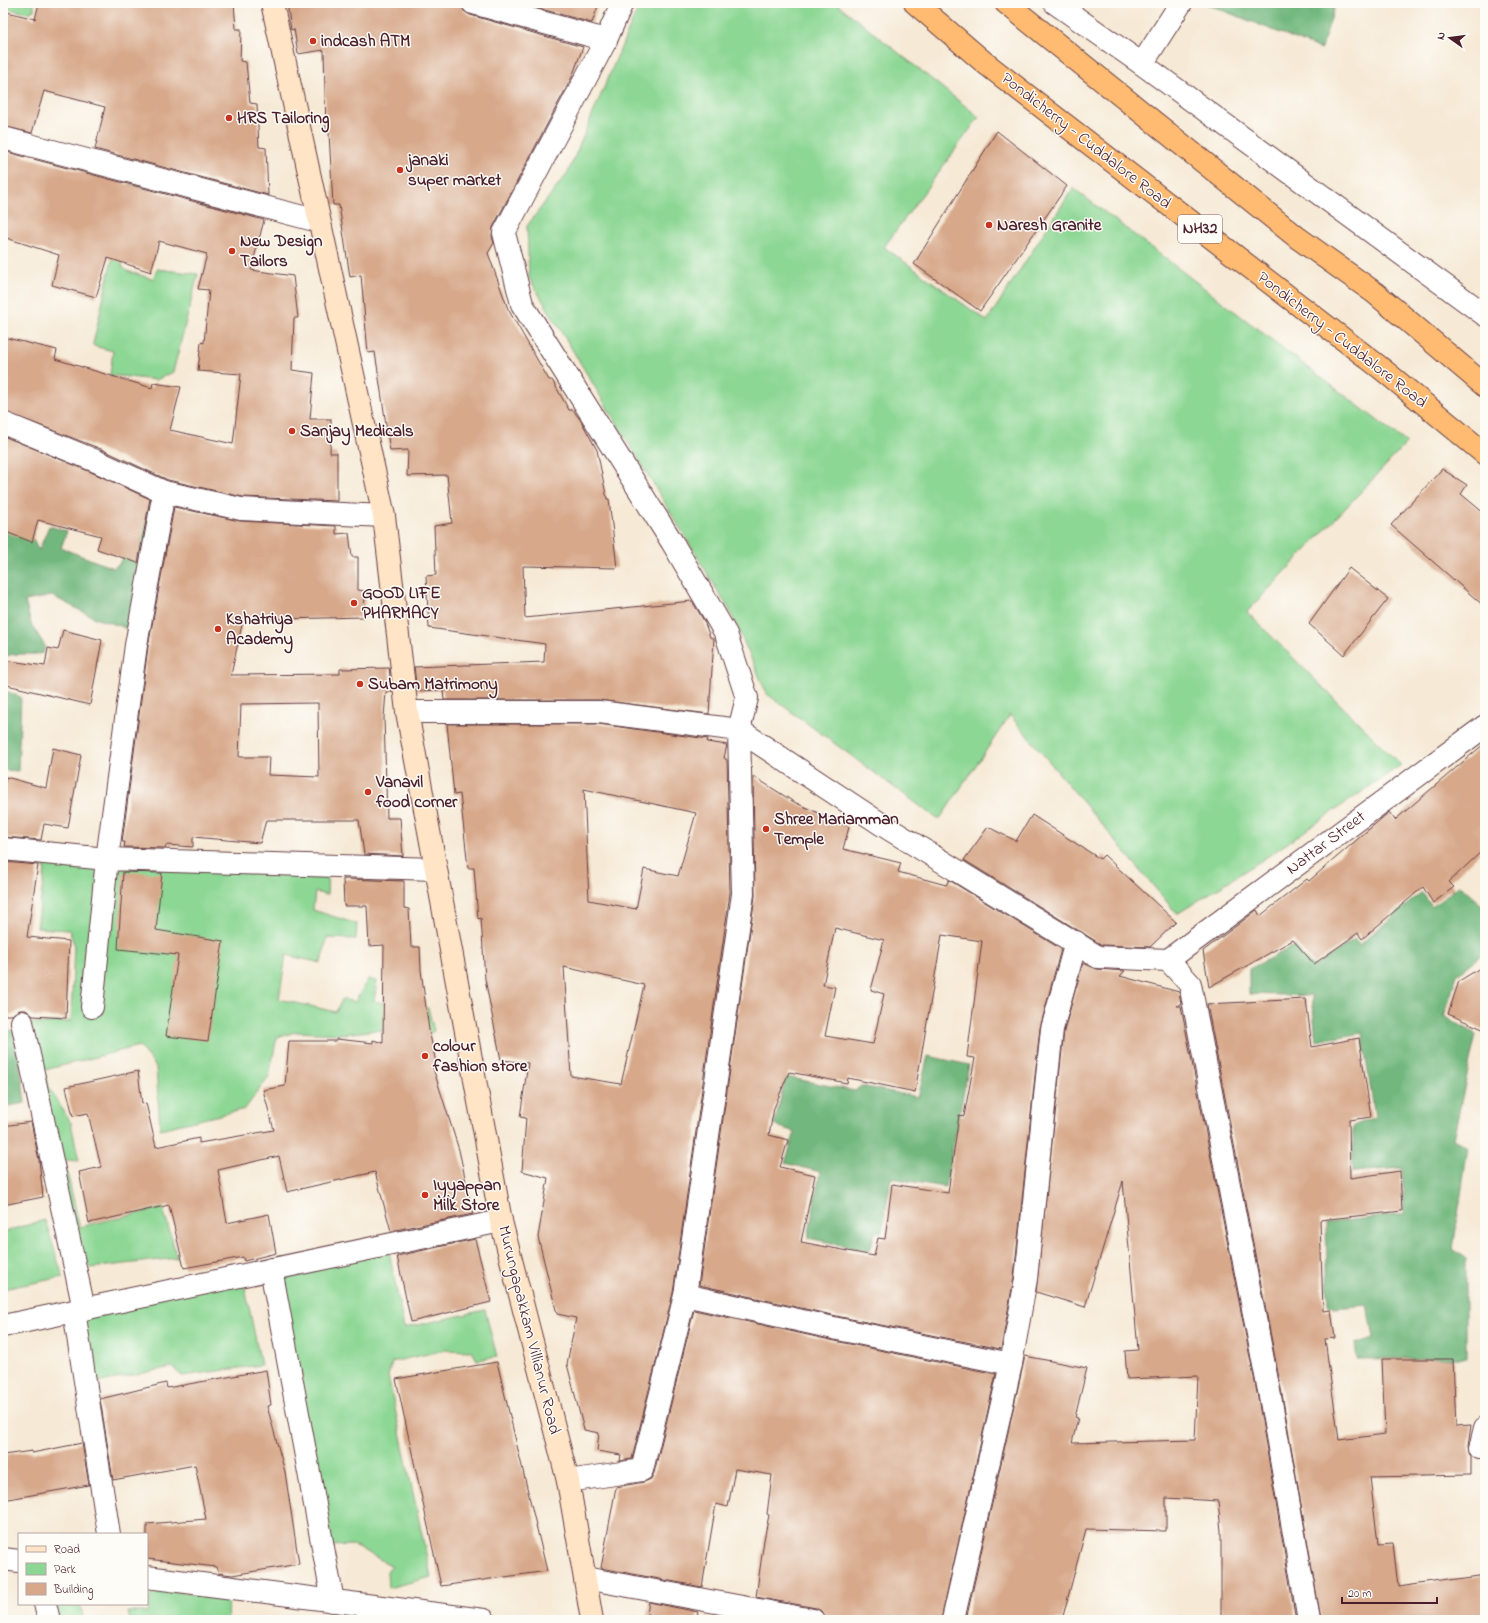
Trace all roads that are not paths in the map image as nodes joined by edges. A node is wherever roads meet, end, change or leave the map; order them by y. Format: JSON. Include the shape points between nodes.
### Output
{"nodes":[{"id":1,"x":272,"y":3,"type":"edge"},
{"id":2,"x":473,"y":3,"type":"edge"},
{"id":3,"x":622,"y":3,"type":"edge"},
{"id":4,"x":915,"y":3,"type":"edge"},
{"id":5,"x":1006,"y":3,"type":"edge"},
{"id":6,"x":1055,"y":3,"type":"edge"},
{"id":7,"x":1181,"y":3,"type":"edge"},
{"id":8,"x":606,"y":40,"type":"junction"},
{"id":9,"x":1142,"y":64,"type":"junction"},
{"id":10,"x":3,"y":138,"type":"edge"},
{"id":11,"x":318,"y":221,"type":"junction"},
{"id":12,"x":1485,"y":315,"type":"edge"},
{"id":13,"x":1485,"y":386,"type":"edge"},
{"id":14,"x":3,"y":423,"type":"edge"},
{"id":15,"x":1485,"y":454,"type":"edge"},
{"id":16,"x":164,"y":492,"type":"junction"},
{"id":17,"x":384,"y":516,"type":"junction"},
{"id":18,"x":407,"y":712,"type":"junction"},
{"id":19,"x":1485,"y":726,"type":"edge"},
{"id":20,"x":739,"y":730,"type":"junction"},
{"id":21,"x":3,"y":849,"type":"edge"},
{"id":22,"x":106,"y":859,"type":"junction"},
{"id":23,"x":435,"y":869,"type":"junction"},
{"id":24,"x":1076,"y":942,"type":"junction"},
{"id":25,"x":1168,"y":960,"type":"junction"},
{"id":26,"x":92,"y":1008,"type":"dead end"},
{"id":27,"x":22,"y":1022,"type":"dead end"},
{"id":28,"x":501,"y":1221,"type":"junction"},
{"id":29,"x":271,"y":1269,"type":"junction"},
{"id":30,"x":685,"y":1295,"type":"junction"},
{"id":31,"x":79,"y":1310,"type":"junction"},
{"id":32,"x":3,"y":1326,"type":"edge"},
{"id":33,"x":1011,"y":1364,"type":"junction"},
{"id":34,"x":568,"y":1481,"type":"junction"},
{"id":35,"x":109,"y":1533,"type":"edge"},
{"id":36,"x":3,"y":1559,"type":"edge"},
{"id":37,"x":18,"y":1561,"type":"edge"},
{"id":38,"x":148,"y":1577,"type":"edge"},
{"id":39,"x":585,"y":1578,"type":"junction"},
{"id":40,"x":333,"y":1601,"type":"junction"},
{"id":41,"x":45,"y":1605,"type":"edge"},
{"id":42,"x":48,"y":1620,"type":"edge"},
{"id":43,"x":484,"y":1620,"type":"edge"},
{"id":44,"x":592,"y":1620,"type":"edge"},
{"id":45,"x":813,"y":1620,"type":"edge"},
{"id":46,"x":953,"y":1620,"type":"edge"},
{"id":47,"x":1309,"y":1620,"type":"edge"}],
"edges":[{"from":1,"to":11,"type":"main road","name":"Murungapakkam Villianur Road"},
{"from":2,"to":8,"type":"street"},
{"from":3,"to":8,"type":"street"},
{"from":4,"to":15,"type":"highway","name":"Pondicherry - Cuddalore Road","number":"NH32","via":[[985,63],[1382,369]]},
{"from":5,"to":13,"type":"highway","via":[[1298,238],[1375,293]]},
{"from":6,"to":9,"type":"street"},
{"from":7,"to":9,"type":"street"},
{"from":8,"to":20,"type":"street","via":[[504,233],[522,304],[672,542],[726,634],[747,698]]},
{"from":9,"to":12,"type":"street"},
{"from":10,"to":11,"type":"street"},
{"from":11,"to":17,"type":"main road","name":"Murungapakkam Villianur Road"},
{"from":14,"to":16,"type":"street"},
{"from":16,"to":17,"type":"street","via":[[241,509]]},
{"from":16,"to":22,"type":"street","via":[[136,645]]},
{"from":17,"to":18,"type":"main road","name":"Murungapakkam Villianur Road"},
{"from":18,"to":20,"type":"street","via":[[598,712]]},
{"from":18,"to":23,"type":"main road","name":"Murungapakkam Villianur Road"},
{"from":19,"to":25,"type":"street","name":"Nattar Street"},
{"from":20,"to":24,"type":"street","via":[[881,824]]},
{"from":20,"to":30,"type":"street","via":[[743,894]]},
{"from":21,"to":22,"type":"street"},
{"from":22,"to":23,"type":"street"},
{"from":22,"to":26,"type":"street"},
{"from":23,"to":28,"type":"main road","name":"Murungapakkam Villianur Road"},
{"from":24,"to":25,"type":"street","via":[[1098,957]]},
{"from":24,"to":33,"type":"street","via":[[1052,1029],[1026,1279]]},
{"from":25,"to":47,"type":"street","via":[[1190,984],[1270,1396]]},
{"from":27,"to":31,"type":"street"},
{"from":28,"to":29,"type":"street"},
{"from":28,"to":34,"type":"main road","name":"Murungapakkam Villianur Road"},
{"from":29,"to":31,"type":"street"},
{"from":29,"to":40,"type":"street"},
{"from":30,"to":33,"type":"street"},
{"from":30,"to":34,"type":"street","via":[[642,1470]]},
{"from":31,"to":32,"type":"street"},
{"from":31,"to":35,"type":"street"},
{"from":33,"to":46,"type":"street"},
{"from":34,"to":39,"type":"main road","name":"Murungapakkam Villianur Road"},
{"from":36,"to":37,"type":"street"},
{"from":38,"to":40,"type":"street"},
{"from":39,"to":44,"type":"main road","name":"Murungapakkam Villianur Road"},
{"from":39,"to":45,"type":"street"},
{"from":40,"to":43,"type":"street"},
{"from":41,"to":42,"type":"street"}]}
